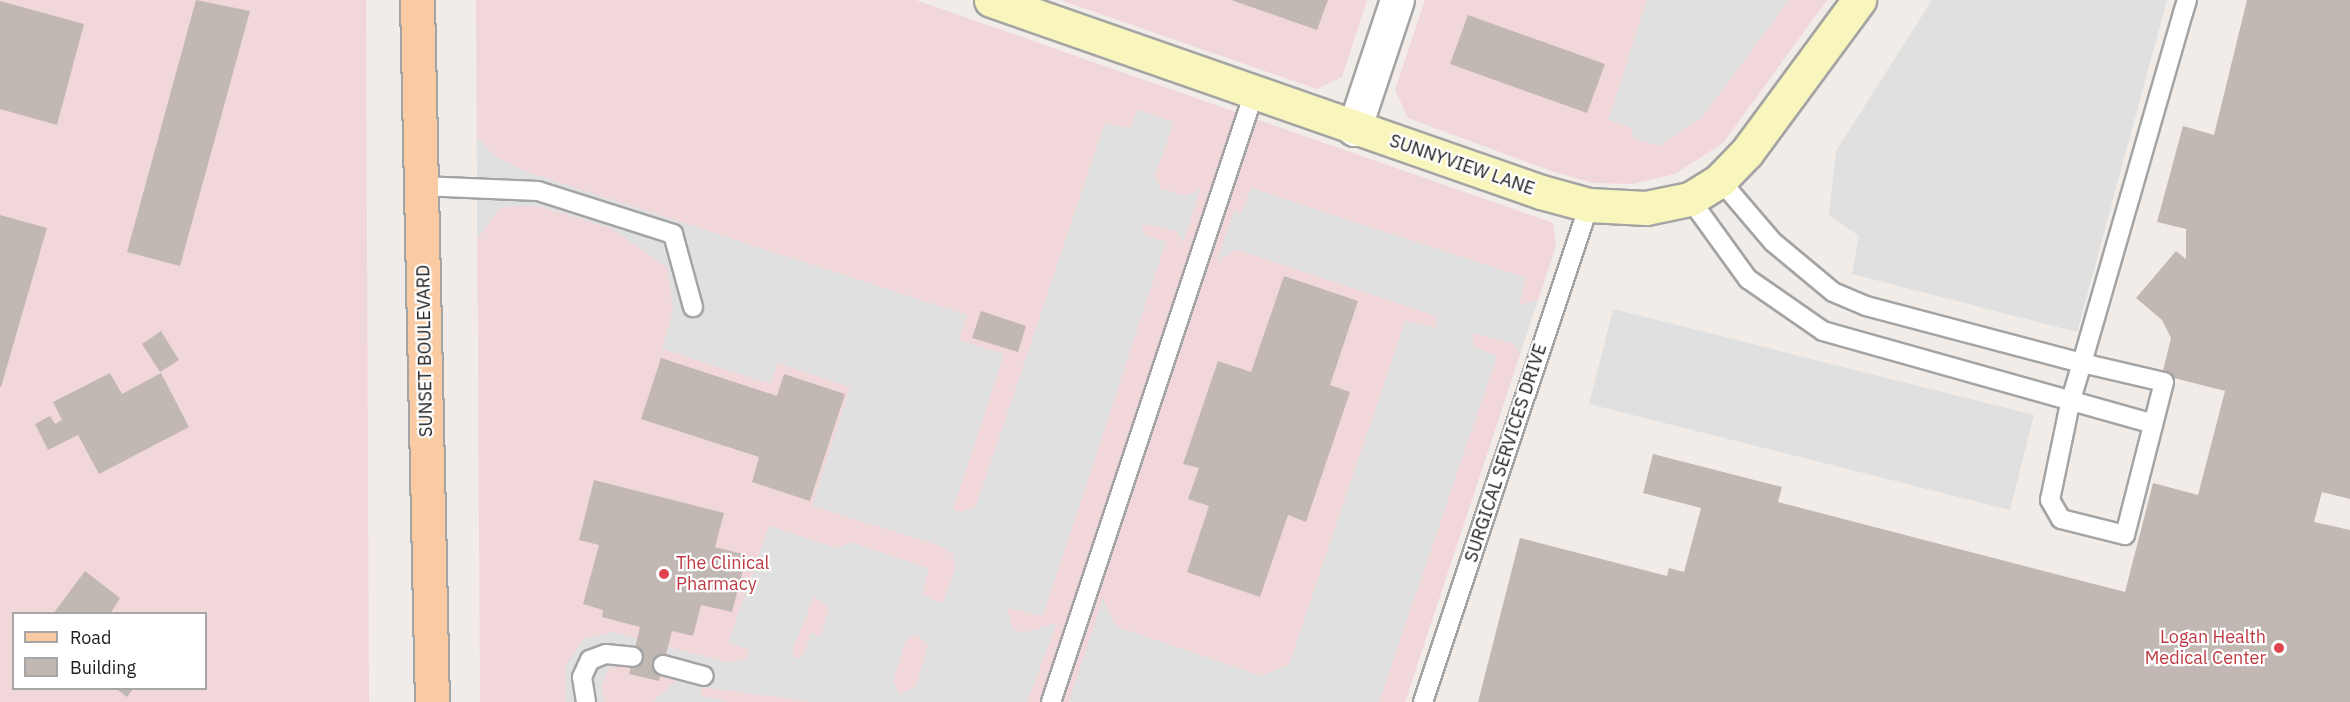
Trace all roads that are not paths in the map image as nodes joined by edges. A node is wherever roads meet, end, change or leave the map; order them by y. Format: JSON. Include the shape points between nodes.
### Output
{"nodes":[{"id":1,"x":417,"y":0,"type":"edge"},
{"id":2,"x":991,"y":0,"type":"edge"},
{"id":3,"x":1397,"y":0,"type":"edge"},
{"id":4,"x":1859,"y":0,"type":"edge"},
{"id":5,"x":2187,"y":0,"type":"edge"},
{"id":6,"x":1254,"y":93,"type":"junction"},
{"id":7,"x":1354,"y":129,"type":"junction"},
{"id":8,"x":1720,"y":180,"type":"junction"},
{"id":9,"x":421,"y":186,"type":"junction"},
{"id":10,"x":1690,"y":199,"type":"junction"},
{"id":11,"x":1589,"y":205,"type":"junction"},
{"id":12,"x":693,"y":307,"type":"dead end"},
{"id":13,"x":2082,"y":363,"type":"junction"},
{"id":14,"x":2070,"y":403,"type":"junction"},
{"id":15,"x":2153,"y":424,"type":"junction"},
{"id":16,"x":633,"y":657,"type":"dead end"},
{"id":17,"x":663,"y":665,"type":"dead end"},
{"id":18,"x":704,"y":676,"type":"dead end"},
{"id":19,"x":432,"y":702,"type":"edge"},
{"id":20,"x":586,"y":702,"type":"edge"},
{"id":21,"x":1051,"y":702,"type":"edge"},
{"id":22,"x":1423,"y":702,"type":"edge"}],
"edges":[{"from":1,"to":9,"type":"main road","name":"SUNSET BOULEVARD"},
{"from":2,"to":6,"type":"street","name":"SUNNYVIEW LANE"},
{"from":3,"to":7,"type":"street"},
{"from":4,"to":8,"type":"street","name":"SUNNYVIEW LANE","via":[[1769,124]]},
{"from":5,"to":13,"type":"lane"},
{"from":6,"to":7,"type":"street","name":"SUNNYVIEW LANE"},
{"from":6,"to":21,"type":"lane"},
{"from":7,"to":11,"type":"street","name":"SUNNYVIEW LANE"},
{"from":8,"to":10,"type":"street","name":"SUNNYVIEW LANE"},
{"from":8,"to":13,"type":"lane","via":[[1773,242],[1833,292],[1866,306]]},
{"from":9,"to":12,"type":"lane","via":[[538,191],[673,234]]},
{"from":9,"to":19,"type":"main road","name":"SUNSET BOULEVARD"},
{"from":10,"to":11,"type":"street","name":"SUNNYVIEW LANE","via":[[1646,208]]},
{"from":10,"to":14,"type":"lane","via":[[1748,279],[1823,331]]},
{"from":11,"to":22,"type":"lane","name":"SURGICAL SERVICES DRIVE"},
{"from":13,"to":14,"type":"lane"},
{"from":13,"to":15,"type":"lane","via":[[2164,382]]},
{"from":14,"to":15,"type":"lane"},
{"from":14,"to":15,"type":"lane","via":[[2050,500],[2061,519],[2125,535]]},
{"from":16,"to":20,"type":"lane","via":[[606,654],[590,660],[582,676]]},
{"from":17,"to":18,"type":"lane"}]}
